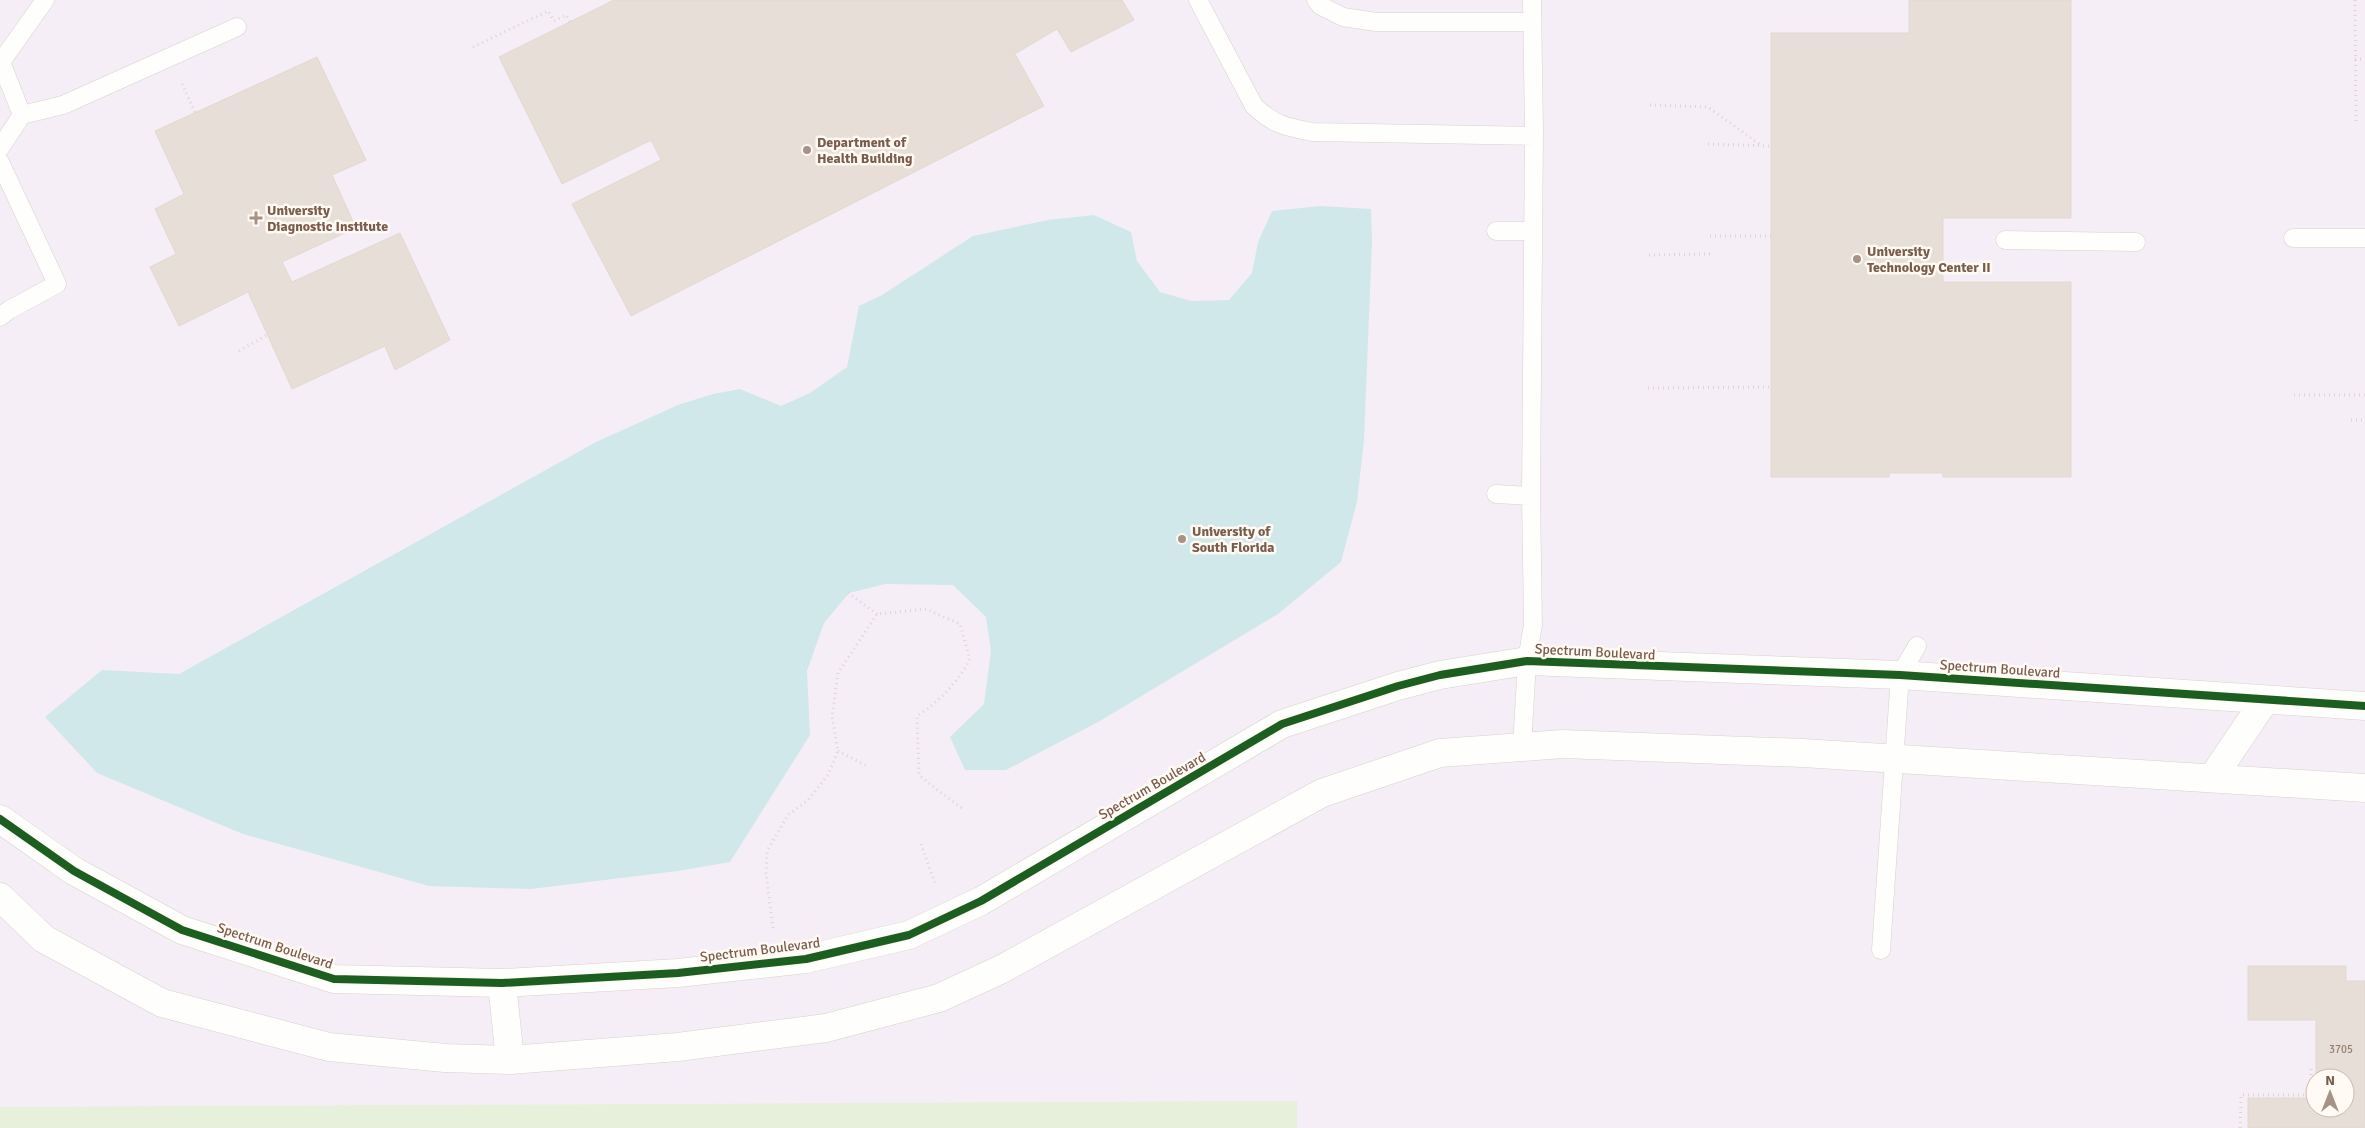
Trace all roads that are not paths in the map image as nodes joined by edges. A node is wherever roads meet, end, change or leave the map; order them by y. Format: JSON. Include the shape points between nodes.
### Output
{"nodes":[{"id":1,"x":45,"y":0,"type":"edge"},
{"id":2,"x":1198,"y":0,"type":"edge"},
{"id":3,"x":1316,"y":0,"type":"edge"},
{"id":4,"x":1532,"y":0,"type":"edge"},
{"id":5,"x":1532,"y":22,"type":"junction"},
{"id":6,"x":237,"y":27,"type":"dead end"},
{"id":7,"x":22,"y":115,"type":"junction"},
{"id":8,"x":1534,"y":136,"type":"junction"},
{"id":9,"x":0,"y":148,"type":"edge"},
{"id":10,"x":0,"y":162,"type":"edge"},
{"id":11,"x":1496,"y":231,"type":"dead end"},
{"id":12,"x":1532,"y":231,"type":"junction"},
{"id":13,"x":2293,"y":238,"type":"dead end"},
{"id":14,"x":2365,"y":238,"type":"edge"},
{"id":15,"x":2005,"y":240,"type":"dead end"},
{"id":16,"x":2136,"y":242,"type":"dead end"},
{"id":17,"x":0,"y":317,"type":"edge"},
{"id":18,"x":1496,"y":494,"type":"dead end"},
{"id":19,"x":1531,"y":496,"type":"junction"},
{"id":20,"x":1917,"y":646,"type":"dead end"},
{"id":21,"x":1527,"y":661,"type":"junction"},
{"id":22,"x":1900,"y":675,"type":"junction"},
{"id":23,"x":2265,"y":700,"type":"junction"},
{"id":24,"x":2365,"y":706,"type":"edge"},
{"id":25,"x":1522,"y":747,"type":"junction"},
{"id":26,"x":1896,"y":760,"type":"junction"},
{"id":27,"x":2213,"y":777,"type":"junction"},
{"id":28,"x":2365,"y":788,"type":"edge"},
{"id":29,"x":0,"y":819,"type":"edge"},
{"id":30,"x":0,"y":897,"type":"edge"},
{"id":31,"x":1881,"y":950,"type":"dead end"},
{"id":32,"x":502,"y":983,"type":"junction"},
{"id":33,"x":510,"y":1060,"type":"junction"}],
"edges":[{"from":1,"to":7,"type":"lane","via":[[1,62]]},
{"from":2,"to":8,"type":"lane","via":[[1254,106],[1268,119],[1284,127],[1312,132]]},
{"from":3,"to":5,"type":"lane","via":[[1342,17],[1376,22]]},
{"from":4,"to":5,"type":"lane"},
{"from":5,"to":8,"type":"lane"},
{"from":6,"to":7,"type":"lane","via":[[62,106]]},
{"from":7,"to":9,"type":"lane"},
{"from":8,"to":12,"type":"lane"},
{"from":10,"to":17,"type":"lane","via":[[57,284]]},
{"from":11,"to":12,"type":"lane"},
{"from":12,"to":19,"type":"lane"},
{"from":13,"to":14,"type":"lane"},
{"from":15,"to":16,"type":"lane"},
{"from":18,"to":19,"type":"lane"},
{"from":19,"to":21,"type":"lane","via":[[1533,624]]},
{"from":20,"to":22,"type":"lane"},
{"from":21,"to":22,"type":"street","name":"Spectrum Boulevard"},
{"from":21,"to":25,"type":"lane"},
{"from":21,"to":32,"type":"street","name":"Spectrum Boulevard","via":[[1440,675],[1282,724],[981,901],[909,935],[806,959],[678,973]]},
{"from":22,"to":23,"type":"street","name":"Spectrum Boulevard"},
{"from":22,"to":26,"type":"lane"},
{"from":23,"to":24,"type":"street","name":"Spectrum Boulevard"},
{"from":23,"to":27,"type":"street"},
{"from":25,"to":26,"type":"street","via":[[1563,744],[1803,753]]},
{"from":25,"to":33,"type":"street","via":[[1440,753],[1322,793],[1002,969],[939,998],[826,1028],[678,1047]]},
{"from":26,"to":27,"type":"street"},
{"from":26,"to":31,"type":"lane"},
{"from":27,"to":28,"type":"street"},
{"from":29,"to":32,"type":"street","name":"Spectrum Boulevard","via":[[74,871],[182,930],[334,979]]},
{"from":30,"to":33,"type":"street","via":[[44,939],[162,1003],[329,1047],[445,1058]]},
{"from":32,"to":33,"type":"street"}]}
